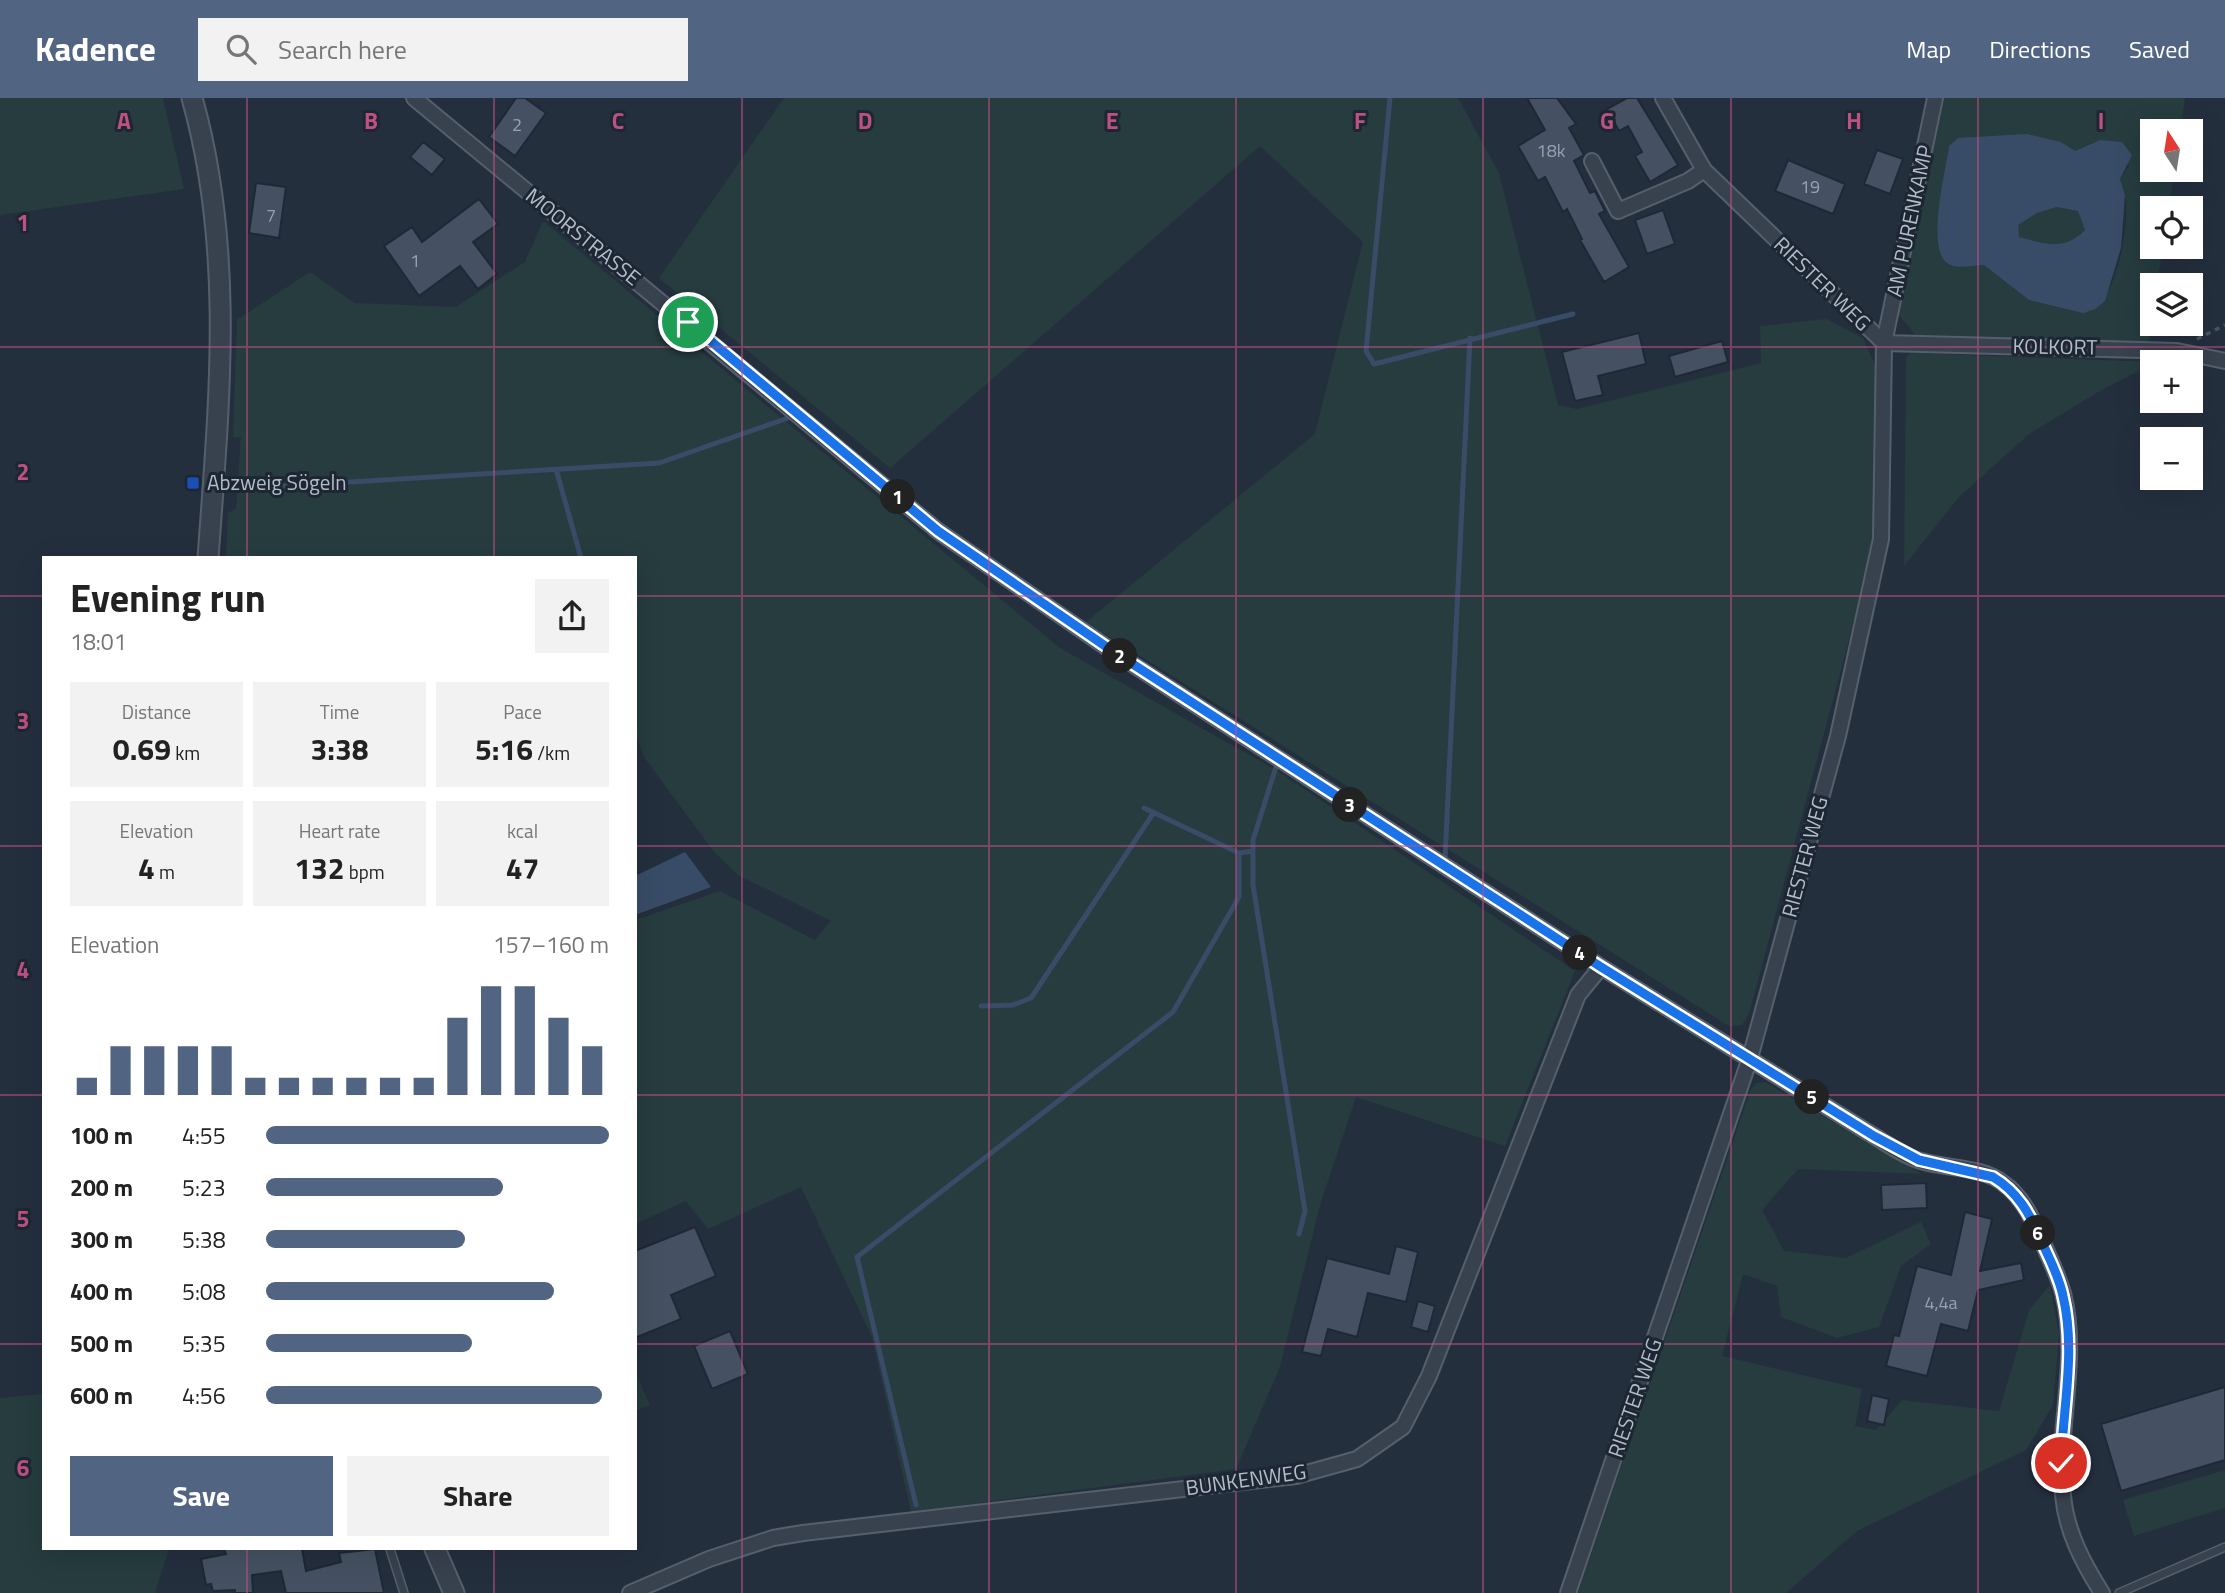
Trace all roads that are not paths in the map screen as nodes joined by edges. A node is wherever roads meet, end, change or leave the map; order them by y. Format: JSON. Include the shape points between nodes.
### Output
{"nodes":[{"id":1,"x":192,"y":98,"type":"edge"},
{"id":2,"x":414,"y":98,"type":"edge"},
{"id":3,"x":1663,"y":98,"type":"edge"},
{"id":4,"x":1936,"y":98,"type":"edge"},
{"id":5,"x":1592,"y":161,"type":"dead end"},
{"id":6,"x":1704,"y":170,"type":"junction"},
{"id":7,"x":1884,"y":343,"type":"junction"},
{"id":8,"x":2225,"y":361,"type":"edge"},
{"id":9,"x":208,"y":556,"type":"edge"},
{"id":10,"x":1601,"y":967,"type":"junction"},
{"id":11,"x":1750,"y":1058,"type":"junction"},
{"id":12,"x":2225,"y":1547,"type":"edge"},
{"id":13,"x":390,"y":1550,"type":"edge"},
{"id":14,"x":435,"y":1550,"type":"edge"},
{"id":15,"x":404,"y":1593,"type":"edge"},
{"id":16,"x":454,"y":1593,"type":"edge"},
{"id":17,"x":630,"y":1593,"type":"edge"},
{"id":18,"x":1568,"y":1593,"type":"edge"},
{"id":19,"x":2102,"y":1593,"type":"edge"},
{"id":20,"x":2119,"y":1593,"type":"edge"}],
"edges":[{"from":1,"to":9,"type":"street","via":[[212,189],[222,307]]},
{"from":2,"to":10,"type":"street","name":"MOORSTRASSE","via":[[938,531],[1111,650]]},
{"from":3,"to":6,"type":"street","name":"RIESTER WEG"},
{"from":4,"to":7,"type":"street","name":"AM PURENKAMP"},
{"from":5,"to":6,"type":"street","via":[[1618,211]]},
{"from":6,"to":7,"type":"street","name":"RIESTER WEG"},
{"from":7,"to":8,"type":"street","name":"KOLKORT","via":[[2177,351]]},
{"from":7,"to":11,"type":"street","name":"RIESTER WEG","via":[[1881,539],[1838,736]]},
{"from":10,"to":11,"type":"street","name":"MOORSTRASSE"},
{"from":10,"to":17,"type":"street","name":"BUNKENWEG","via":[[1578,995],[1429,1376],[1403,1427],[1357,1459],[1296,1476],[783,1536],[709,1559]]},
{"from":11,"to":18,"type":"street","name":"RIESTER WEG"},
{"from":11,"to":19,"type":"street","name":"MOORSTRASSE","via":[[1904,1154],[1993,1177],[2021,1200],[2063,1294],[2068,1372],[2062,1434],[2063,1497],[2069,1527]]},
{"from":12,"to":20,"type":"lane"},
{"from":13,"to":15,"type":"lane"},
{"from":14,"to":16,"type":"street"}]}
